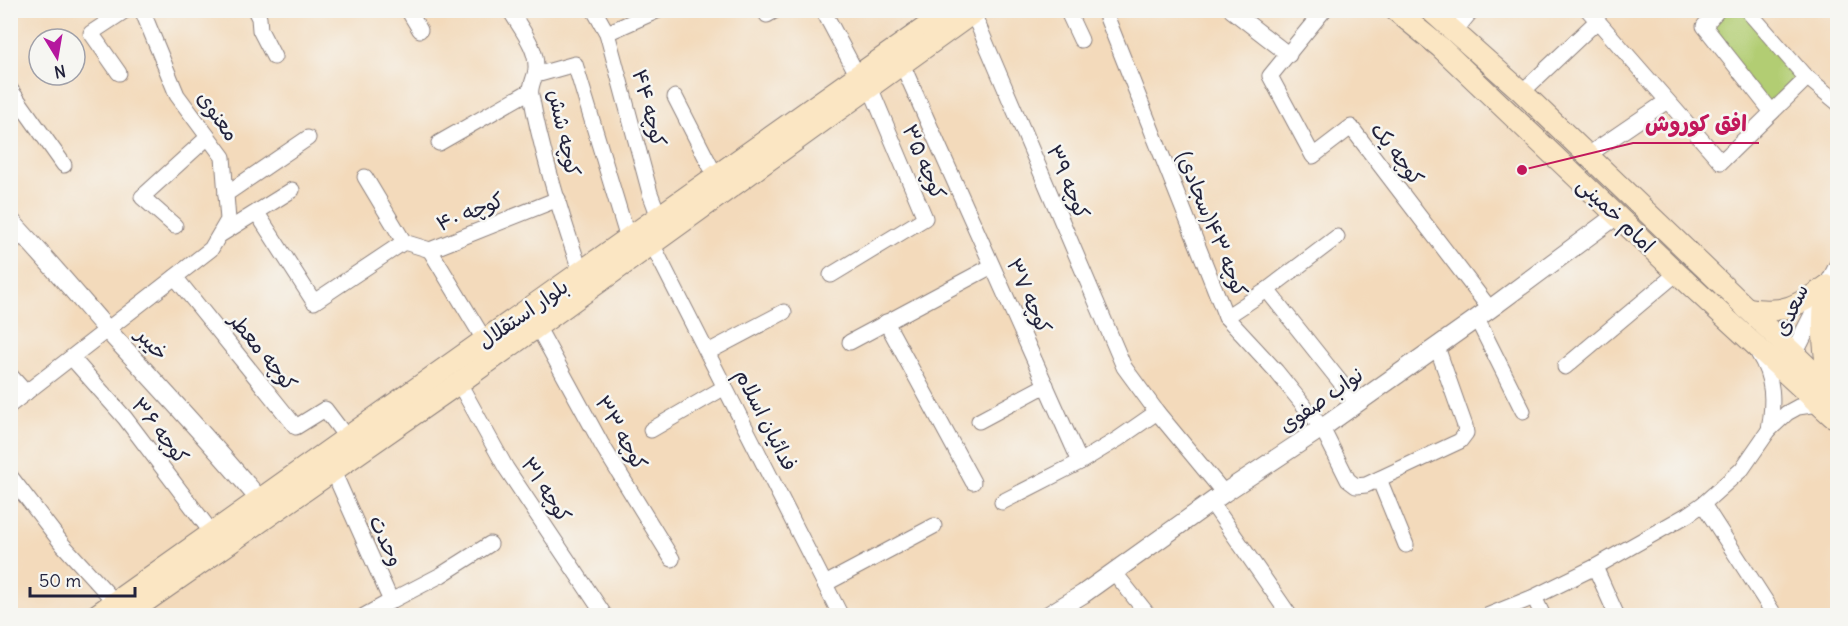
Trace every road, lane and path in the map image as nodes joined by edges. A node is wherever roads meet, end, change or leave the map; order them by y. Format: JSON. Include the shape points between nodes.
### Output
{"nodes":[{"id":1,"x":126,"y":10,"type":"edge"},
{"id":2,"x":142,"y":10,"type":"edge"},
{"id":3,"x":255,"y":10,"type":"edge"},
{"id":4,"x":408,"y":10,"type":"edge"},
{"id":5,"x":510,"y":10,"type":"edge"},
{"id":6,"x":594,"y":10,"type":"edge"},
{"id":7,"x":659,"y":10,"type":"edge"},
{"id":8,"x":823,"y":10,"type":"edge"},
{"id":9,"x":950,"y":10,"type":"edge"},
{"id":10,"x":1067,"y":10,"type":"edge"},
{"id":11,"x":1231,"y":10,"type":"edge"},
{"id":12,"x":1324,"y":10,"type":"edge"},
{"id":13,"x":1395,"y":10,"type":"edge"},
{"id":14,"x":1430,"y":10,"type":"edge"},
{"id":15,"x":1472,"y":10,"type":"edge"},
{"id":16,"x":1718,"y":10,"type":"edge"},
{"id":17,"x":1747,"y":10,"type":"edge"},
{"id":18,"x":1106,"y":11,"type":"edge"},
{"id":19,"x":975,"y":12,"type":"edge"},
{"id":20,"x":1592,"y":16,"type":"edge"},
{"id":21,"x":420,"y":30,"type":"dead end"},
{"id":22,"x":1455,"y":31,"type":"junction"},
{"id":23,"x":607,"y":33,"type":"junction"},
{"id":24,"x":1081,"y":40,"type":"dead end"},
{"id":25,"x":1288,"y":55,"type":"junction"},
{"id":26,"x":274,"y":57,"type":"dead end"},
{"id":27,"x":902,"y":64,"type":"junction"},
{"id":28,"x":119,"y":73,"type":"dead end"},
{"id":29,"x":536,"y":75,"type":"junction"},
{"id":30,"x":1807,"y":78,"type":"junction"},
{"id":31,"x":864,"y":81,"type":"junction"},
{"id":32,"x":10,"y":89,"type":"edge"},
{"id":33,"x":530,"y":91,"type":"junction"},
{"id":34,"x":1522,"y":92,"type":"junction"},
{"id":35,"x":675,"y":97,"type":"dead end"},
{"id":36,"x":1667,"y":101,"type":"junction"},
{"id":37,"x":1838,"y":103,"type":"edge"},
{"id":38,"x":1772,"y":112,"type":"junction"},
{"id":39,"x":208,"y":137,"type":"junction"},
{"id":40,"x":308,"y":138,"type":"dead end"},
{"id":41,"x":439,"y":143,"type":"dead end"},
{"id":42,"x":1588,"y":155,"type":"junction"},
{"id":43,"x":64,"y":165,"type":"dead end"},
{"id":44,"x":365,"y":177,"type":"dead end"},
{"id":45,"x":716,"y":177,"type":"junction"},
{"id":46,"x":292,"y":190,"type":"dead end"},
{"id":47,"x":226,"y":194,"type":"junction"},
{"id":48,"x":558,"y":200,"type":"junction"},
{"id":49,"x":256,"y":213,"type":"junction"},
{"id":50,"x":1617,"y":215,"type":"junction"},
{"id":51,"x":10,"y":220,"type":"edge"},
{"id":52,"x":175,"y":226,"type":"dead end"},
{"id":53,"x":646,"y":232,"type":"junction"},
{"id":54,"x":1337,"y":237,"type":"dead end"},
{"id":55,"x":17,"y":239,"type":"edge"},
{"id":56,"x":215,"y":242,"type":"junction"},
{"id":57,"x":404,"y":242,"type":"junction"},
{"id":58,"x":430,"y":250,"type":"junction"},
{"id":59,"x":992,"y":266,"type":"junction"},
{"id":60,"x":1838,"y":266,"type":"edge"},
{"id":61,"x":581,"y":273,"type":"junction"},
{"id":62,"x":1677,"y":273,"type":"junction"},
{"id":63,"x":831,"y":275,"type":"dead end"},
{"id":64,"x":175,"y":277,"type":"junction"},
{"id":65,"x":1827,"y":286,"type":"junction"},
{"id":66,"x":1267,"y":290,"type":"junction"},
{"id":67,"x":1746,"y":308,"type":"junction"},
{"id":68,"x":784,"y":312,"type":"dead end"},
{"id":69,"x":1483,"y":314,"type":"junction"},
{"id":70,"x":1226,"y":317,"type":"junction"},
{"id":71,"x":886,"y":322,"type":"junction"},
{"id":72,"x":537,"y":326,"type":"junction"},
{"id":73,"x":108,"y":330,"type":"junction"},
{"id":74,"x":1750,"y":340,"type":"junction"},
{"id":75,"x":485,"y":341,"type":"junction"},
{"id":76,"x":850,"y":342,"type":"dead end"},
{"id":77,"x":1437,"y":347,"type":"junction"},
{"id":78,"x":708,"y":352,"type":"junction"},
{"id":79,"x":72,"y":358,"type":"junction"},
{"id":80,"x":1790,"y":363,"type":"junction"},
{"id":81,"x":1565,"y":367,"type":"dead end"},
{"id":82,"x":10,"y":375,"type":"edge"},
{"id":83,"x":459,"y":383,"type":"junction"},
{"id":84,"x":1046,"y":385,"type":"junction"},
{"id":85,"x":725,"y":387,"type":"junction"},
{"id":86,"x":26,"y":393,"type":"junction"},
{"id":87,"x":1829,"y":397,"type":"edge"},
{"id":88,"x":1357,"y":403,"type":"junction"},
{"id":89,"x":10,"y":405,"type":"edge"},
{"id":90,"x":1523,"y":411,"type":"dead end"},
{"id":91,"x":1157,"y":412,"type":"junction"},
{"id":92,"x":1838,"y":418,"type":"edge"},
{"id":93,"x":979,"y":421,"type":"dead end"},
{"id":94,"x":1322,"y":428,"type":"junction"},
{"id":95,"x":651,"y":430,"type":"dead end"},
{"id":96,"x":1769,"y":430,"type":"junction"},
{"id":97,"x":347,"y":438,"type":"junction"},
{"id":98,"x":1080,"y":462,"type":"junction"},
{"id":99,"x":333,"y":471,"type":"junction"},
{"id":100,"x":10,"y":476,"type":"edge"},
{"id":101,"x":1379,"y":479,"type":"junction"},
{"id":102,"x":973,"y":482,"type":"dead end"},
{"id":103,"x":1217,"y":497,"type":"junction"},
{"id":104,"x":259,"y":500,"type":"junction"},
{"id":105,"x":1002,"y":502,"type":"dead end"},
{"id":106,"x":1703,"y":504,"type":"junction"},
{"id":107,"x":934,"y":526,"type":"dead end"},
{"id":108,"x":212,"y":533,"type":"junction"},
{"id":109,"x":489,"y":544,"type":"dead end"},
{"id":110,"x":1406,"y":545,"type":"dead end"},
{"id":111,"x":672,"y":559,"type":"dead end"},
{"id":112,"x":1595,"y":567,"type":"junction"},
{"id":113,"x":1114,"y":572,"type":"junction"},
{"id":114,"x":825,"y":584,"type":"junction"},
{"id":115,"x":1534,"y":597,"type":"junction"},
{"id":116,"x":391,"y":601,"type":"junction"},
{"id":117,"x":126,"y":611,"type":"edge"},
{"id":118,"x":1770,"y":613,"type":"edge"},
{"id":119,"x":95,"y":615,"type":"edge"},
{"id":120,"x":364,"y":615,"type":"edge"},
{"id":121,"x":605,"y":615,"type":"edge"},
{"id":122,"x":839,"y":615,"type":"edge"},
{"id":123,"x":1047,"y":615,"type":"edge"},
{"id":124,"x":1149,"y":615,"type":"edge"},
{"id":125,"x":1290,"y":615,"type":"edge"},
{"id":126,"x":1486,"y":615,"type":"edge"},
{"id":127,"x":1543,"y":615,"type":"edge"},
{"id":128,"x":1617,"y":615,"type":"edge"}],
"edges":[{"from":1,"to":28,"type":"street","via":[[91,33]]},
{"from":2,"to":39,"type":"street","name":"معنوی","via":[[177,95]]},
{"from":3,"to":26,"type":"street"},
{"from":4,"to":21,"type":"street"},
{"from":5,"to":29,"type":"street","name":"کوچه شش","via":[[536,56]]},
{"from":6,"to":23,"type":"street","name":"کوچه ۴۴"},
{"from":7,"to":23,"type":"street"},
{"from":8,"to":31,"type":"street"},
{"from":9,"to":31,"type":"main road","name":"بلوار استقلال"},
{"from":10,"to":24,"type":"street"},
{"from":11,"to":25,"type":"street"},
{"from":12,"to":25,"type":"street"},
{"from":13,"to":50,"type":"main road","name":"امام خمینی","via":[[1440,47]]},
{"from":14,"to":22,"type":"main road","name":"امام خمینی"},
{"from":15,"to":22,"type":"street"},
{"from":16,"to":38,"type":"street","via":[[1704,26]]},
{"from":17,"to":30,"type":"street"},
{"from":18,"to":70,"type":"street","name":"کوچه ۴۳(سجادی)"},
{"from":19,"to":27,"type":"main road","name":"بلوار استقلال"},
{"from":19,"to":91,"type":"street","name":"کوچه ۳۹","via":[[1124,367]]},
{"from":20,"to":34,"type":"street"},
{"from":20,"to":36,"type":"street"},
{"from":22,"to":34,"type":"main road","name":"امام خمینی"},
{"from":23,"to":53,"type":"street","name":"کوچه ۴۴","via":[[650,193]]},
{"from":25,"to":69,"type":"street","name":"کوچه یک","via":[[1270,76],[1313,156],[1350,127]]},
{"from":27,"to":31,"type":"main road","name":"بلوار استقلال"},
{"from":27,"to":59,"type":"street","name":"کوچه ۳۷"},
{"from":29,"to":33,"type":"street","name":"کوچه شش"},
{"from":29,"to":53,"type":"street","via":[[576,64]]},
{"from":30,"to":37,"type":"street"},
{"from":30,"to":38,"type":"street"},
{"from":31,"to":45,"type":"main road","name":"بلوار استقلال"},
{"from":31,"to":53,"type":"main road","name":"بلوار استقلال"},
{"from":31,"to":63,"type":"street","name":"کوچه ۳۵","via":[[925,218]]},
{"from":32,"to":43,"type":"street"},
{"from":33,"to":41,"type":"street"},
{"from":33,"to":48,"type":"street","name":"کوچه شش"},
{"from":34,"to":42,"type":"main road","name":"امام خمینی"},
{"from":35,"to":45,"type":"street"},
{"from":36,"to":38,"type":"street","via":[[1720,162]]},
{"from":36,"to":42,"type":"street"},
{"from":39,"to":47,"type":"street","name":"معنوی","via":[[223,158]]},
{"from":39,"to":52,"type":"street","via":[[142,197]]},
{"from":40,"to":47,"type":"street"},
{"from":42,"to":67,"type":"main road","name":"امام خمینی"},
{"from":44,"to":57,"type":"street"},
{"from":45,"to":53,"type":"main road","name":"بلوار استقلال"},
{"from":46,"to":49,"type":"street"},
{"from":47,"to":56,"type":"street","name":"معنوی","via":[[228,220]]},
{"from":48,"to":58,"type":"street","name":"کوچه ۴۰"},
{"from":48,"to":61,"type":"street","name":"کوچه شش"},
{"from":49,"to":56,"type":"street"},
{"from":49,"to":57,"type":"street","via":[[314,302]]},
{"from":50,"to":62,"type":"main road","name":"امام خمینی"},
{"from":50,"to":69,"type":"street","name":"نواب صفوی"},
{"from":51,"to":55,"type":"street","name":"خیبر"},
{"from":53,"to":61,"type":"main road","name":"بلوار استقلال"},
{"from":53,"to":72,"type":"main road","name":"بلوار استقلال"},
{"from":53,"to":78,"type":"street","name":"فدائیان اسلام"},
{"from":54,"to":66,"type":"street"},
{"from":55,"to":73,"type":"street","name":"خیبر"},
{"from":56,"to":64,"type":"street"},
{"from":57,"to":58,"type":"street"},
{"from":58,"to":75,"type":"street","name":"کوچه ۴۰"},
{"from":59,"to":71,"type":"street"},
{"from":59,"to":84,"type":"street","name":"کوچه ۳۷"},
{"from":60,"to":65,"type":"street","name":"سعدی"},
{"from":61,"to":75,"type":"main road","name":"بلوار استقلال"},
{"from":62,"to":74,"type":"main road","name":"امام خمینی"},
{"from":62,"to":81,"type":"street"},
{"from":64,"to":73,"type":"street"},
{"from":64,"to":97,"type":"street","name":"کوچه معطر","via":[[296,427],[325,409]]},
{"from":65,"to":67,"type":"main road","via":[[1788,308],[1766,312]]},
{"from":65,"to":80,"type":"street","name":"سعدی"},
{"from":65,"to":87,"type":"main road","via":[[1822,310]]},
{"from":66,"to":70,"type":"street"},
{"from":66,"to":88,"type":"street"},
{"from":67,"to":80,"type":"main road","name":"امام خمینی"},
{"from":68,"to":78,"type":"street"},
{"from":69,"to":77,"type":"street","name":"نواب صفوی"},
{"from":69,"to":90,"type":"street"},
{"from":70,"to":94,"type":"street","name":"کوچه ۴۳(سجادی)"},
{"from":71,"to":76,"type":"street"},
{"from":71,"to":102,"type":"street"},
{"from":72,"to":83,"type":"main road","name":"بلوار استقلال"},
{"from":72,"to":111,"type":"street","name":"کوچه ۳۳","via":[[602,445]]},
{"from":73,"to":79,"type":"street"},
{"from":73,"to":104,"type":"street","name":"خیبر"},
{"from":74,"to":80,"type":"main road","name":"امام خمینی"},
{"from":74,"to":96,"type":"street","via":[[1771,382]]},
{"from":75,"to":97,"type":"main road","name":"بلوار استقلال"},
{"from":77,"to":88,"type":"street","name":"نواب صفوی"},
{"from":77,"to":101,"type":"street","via":[[1466,433],[1460,441]]},
{"from":78,"to":85,"type":"street","name":"فدائیان اسلام"},
{"from":79,"to":86,"type":"street"},
{"from":79,"to":108,"type":"street","name":"کوچه ۳۶","via":[[124,418]]},
{"from":80,"to":87,"type":"main road","name":"امام خمینی"},
{"from":82,"to":86,"type":"street"},
{"from":83,"to":99,"type":"main road","name":"بلوار استقلال"},
{"from":83,"to":121,"type":"street","name":"کوچه ۳۱","via":[[506,468]]},
{"from":84,"to":93,"type":"street"},
{"from":84,"to":98,"type":"street","name":"کوچه ۳۷"},
{"from":85,"to":95,"type":"street"},
{"from":85,"to":114,"type":"street","name":"فدائیان اسلام"},
{"from":86,"to":89,"type":"street"},
{"from":87,"to":92,"type":"main road","name":"امام خمینی","via":[[1832,416]]},
{"from":87,"to":96,"type":"street","via":[[1787,413]]},
{"from":88,"to":94,"type":"street","name":"نواب صفوی"},
{"from":91,"to":98,"type":"street"},
{"from":91,"to":103,"type":"street","name":"کوچه ۳۹"},
{"from":94,"to":101,"type":"street","name":"کوچه ۴۳(سجادی)","via":[[1348,480],[1356,486]]},
{"from":94,"to":103,"type":"street","name":"نواب صفوی"},
{"from":96,"to":106,"type":"street","via":[[1742,469]]},
{"from":97,"to":104,"type":"main road","name":"بلوار استقلال"},
{"from":98,"to":105,"type":"street"},
{"from":99,"to":116,"type":"street","name":"وحدت"},
{"from":99,"to":117,"type":"main road","name":"بلوار استقلال"},
{"from":100,"to":117,"type":"street","via":[[63,544]]},
{"from":101,"to":110,"type":"street"},
{"from":103,"to":113,"type":"street","name":"نواب صفوی"},
{"from":103,"to":125,"type":"street","name":"کوچه ۳۹"},
{"from":104,"to":108,"type":"main road","name":"بلوار استقلال"},
{"from":106,"to":112,"type":"street"},
{"from":106,"to":118,"type":"street"},
{"from":107,"to":114,"type":"street"},
{"from":108,"to":117,"type":"main road","name":"بلوار استقلال"},
{"from":109,"to":116,"type":"street"},
{"from":112,"to":115,"type":"street"},
{"from":112,"to":128,"type":"street"},
{"from":113,"to":123,"type":"street","name":"نواب صفوی"},
{"from":113,"to":124,"type":"street"},
{"from":114,"to":122,"type":"street","name":"فدائیان اسلام"},
{"from":115,"to":126,"type":"street"},
{"from":115,"to":127,"type":"street"},
{"from":116,"to":120,"type":"street","name":"وحدت"},
{"from":117,"to":119,"type":"main road","name":"بلوار استقلال"}]}
